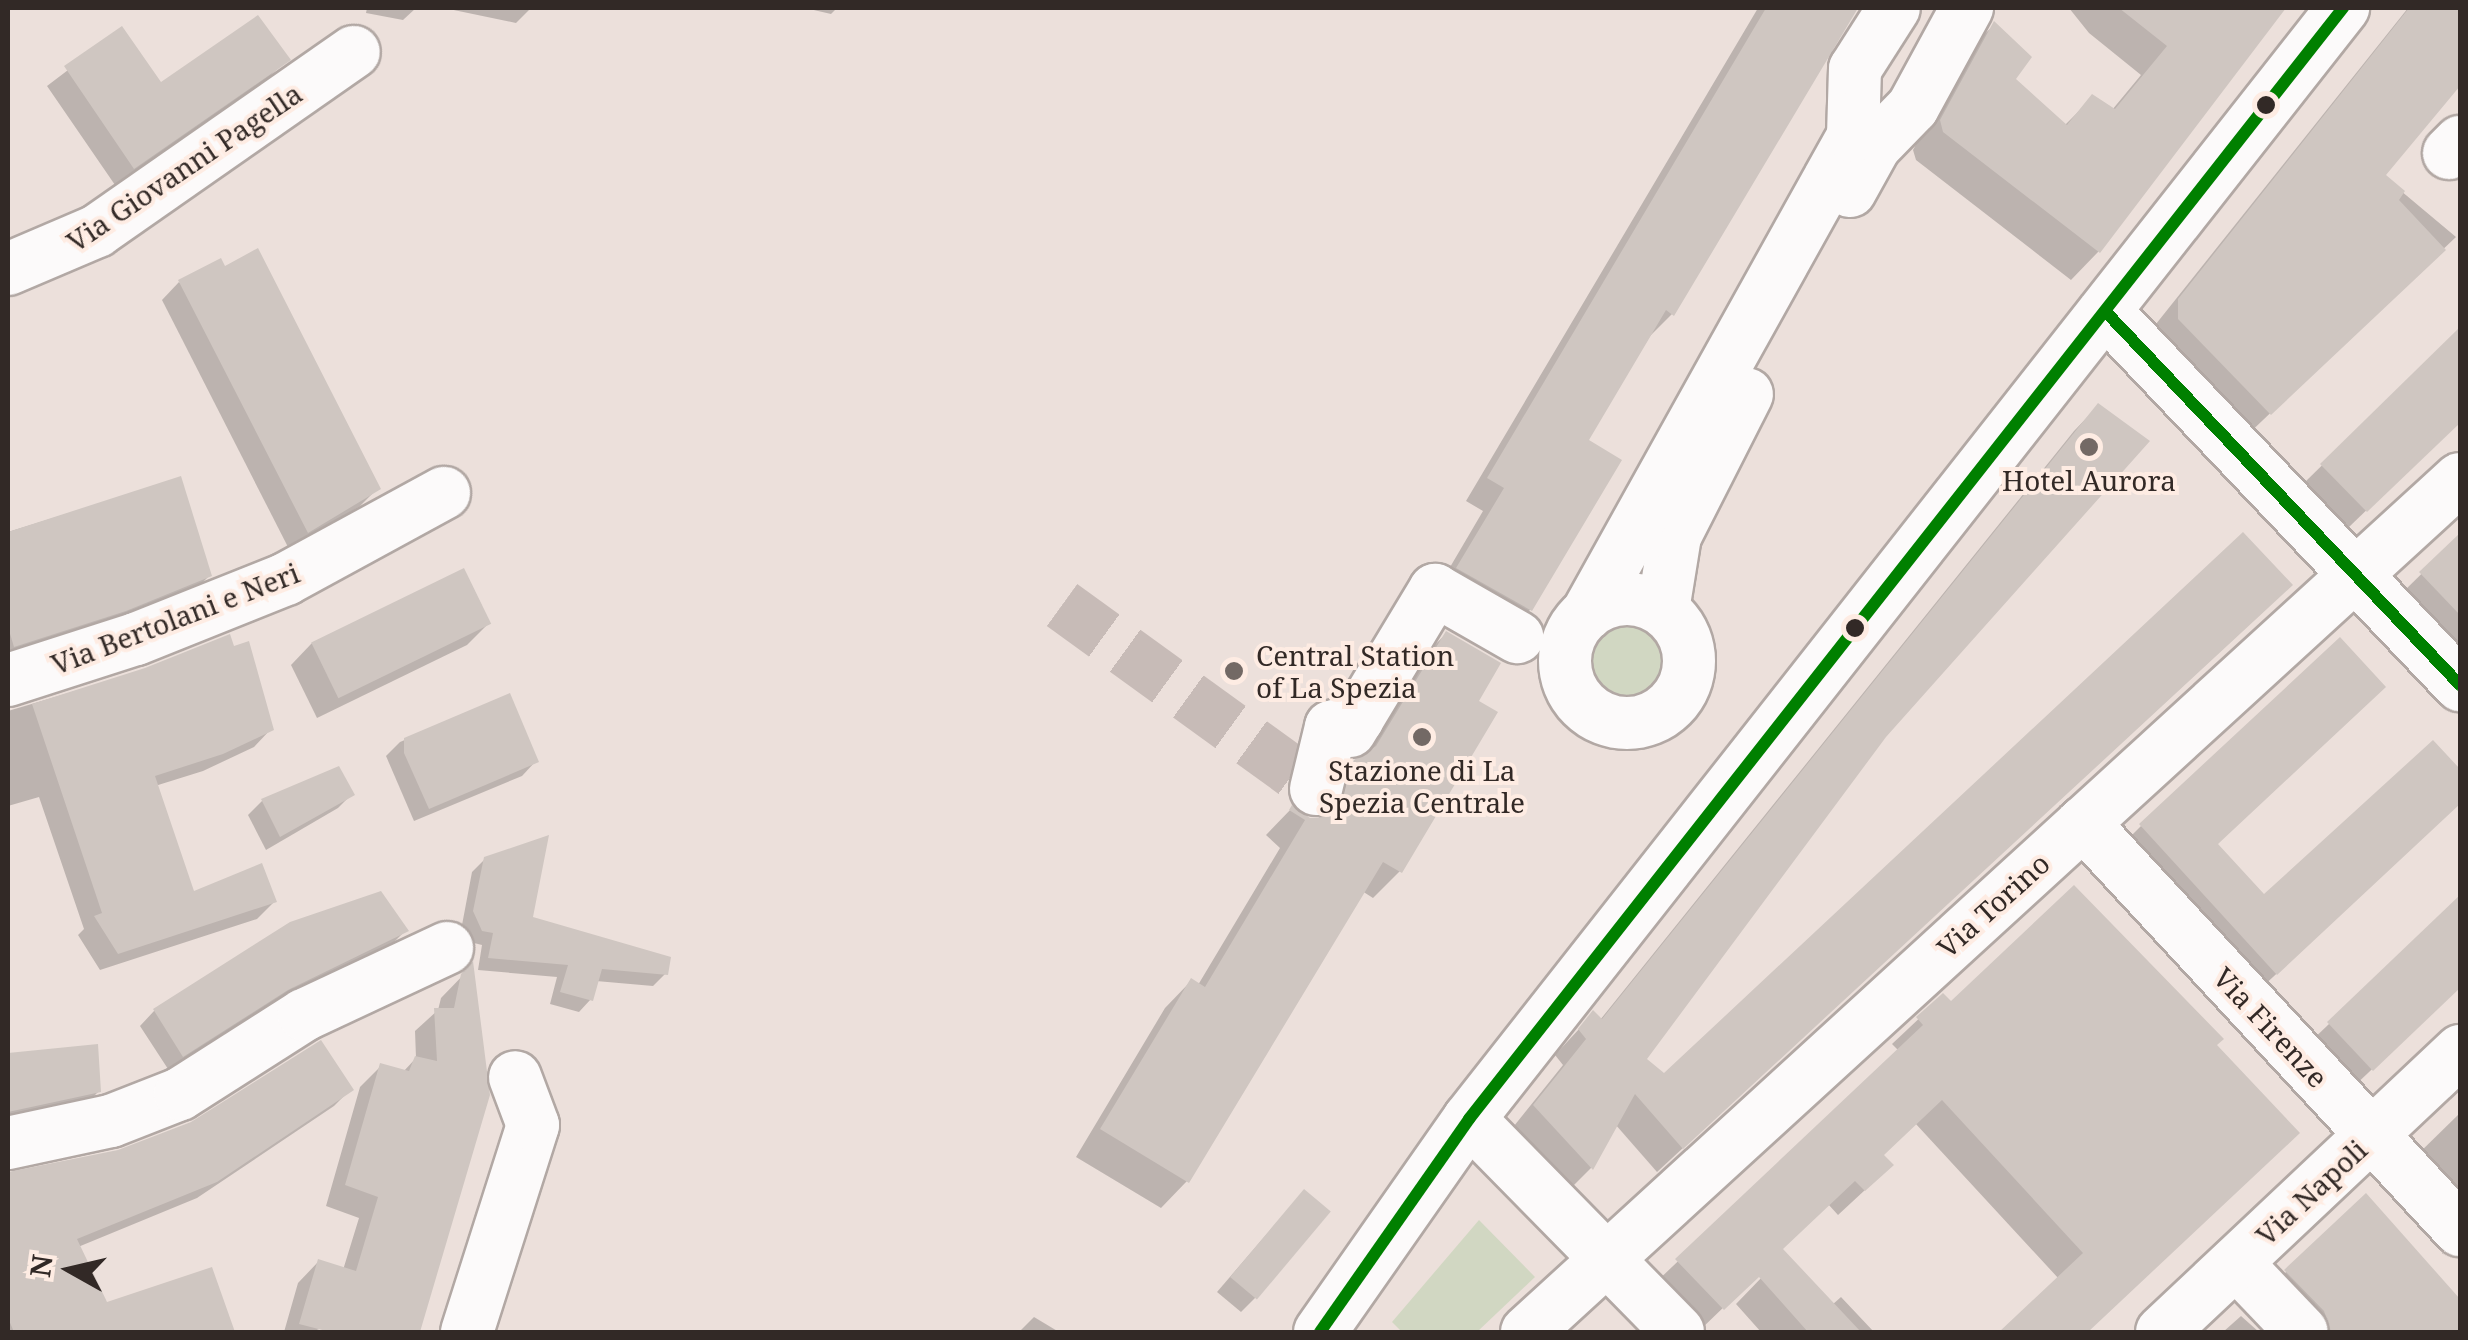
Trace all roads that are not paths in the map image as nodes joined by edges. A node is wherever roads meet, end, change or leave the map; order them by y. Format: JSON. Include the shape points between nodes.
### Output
{"nodes":[{"id":1,"x":1894,"y":8,"type":"edge"},
{"id":2,"x":1966,"y":8,"type":"edge"},
{"id":3,"x":2343,"y":8,"type":"edge"},
{"id":4,"x":354,"y":52,"type":"dead end"},
{"id":5,"x":1872,"y":116,"type":"junction"},
{"id":6,"x":8,"y":270,"type":"edge"},
{"id":7,"x":2105,"y":312,"type":"junction"},
{"id":8,"x":2460,"y":479,"type":"edge"},
{"id":9,"x":444,"y":492,"type":"dead end"},
{"id":10,"x":2358,"y":574,"type":"junction"},
{"id":11,"x":1664,"y":610,"type":"junction"},
{"id":12,"x":1587,"y":614,"type":"junction"},
{"id":13,"x":1517,"y":637,"type":"dead end"},
{"id":14,"x":8,"y":680,"type":"edge"},
{"id":15,"x":2460,"y":685,"type":"edge"},
{"id":16,"x":1316,"y":788,"type":"dead end"},
{"id":17,"x":2083,"y":823,"type":"junction"},
{"id":18,"x":447,"y":948,"type":"dead end"},
{"id":19,"x":2460,"y":1051,"type":"edge"},
{"id":20,"x":515,"y":1077,"type":"dead end"},
{"id":21,"x":1469,"y":1119,"type":"junction"},
{"id":22,"x":2372,"y":1135,"type":"junction"},
{"id":23,"x":8,"y":1143,"type":"edge"},
{"id":24,"x":2460,"y":1230,"type":"edge"},
{"id":25,"x":1606,"y":1256,"type":"junction"},
{"id":26,"x":2236,"y":1263,"type":"junction"},
{"id":27,"x":466,"y":1332,"type":"edge"},
{"id":28,"x":1320,"y":1332,"type":"edge"},
{"id":29,"x":1526,"y":1332,"type":"edge"},
{"id":30,"x":1678,"y":1332,"type":"edge"},
{"id":31,"x":2162,"y":1332,"type":"edge"},
{"id":32,"x":2302,"y":1332,"type":"edge"}],
"edges":[{"from":1,"to":5,"type":"street","via":[[1855,69]]},
{"from":2,"to":5,"type":"street","via":[[1914,107]]},
{"from":3,"to":7,"type":"street"},
{"from":4,"to":6,"type":"street","name":"Via Giovanni Pagella","via":[[98,231]]},
{"from":5,"to":11,"type":"street","via":[[1875,146],[1777,323],[1675,536]]},
{"from":5,"to":12,"type":"street","via":[[1853,136]]},
{"from":7,"to":10,"type":"street"},
{"from":7,"to":21,"type":"street"},
{"from":8,"to":10,"type":"street","name":"Via Torino"},
{"from":9,"to":14,"type":"street","name":"Via Bertolani e Neri","via":[[286,579]]},
{"from":10,"to":15,"type":"street"},
{"from":10,"to":17,"type":"street","name":"Via Torino"},
{"from":11,"to":12,"type":"street","via":[[1624,598]]},
{"from":11,"to":12,"type":"street","via":[[1678,624],[1689,663],[1675,700],[1642,722],[1602,718],[1572,690],[1567,649]]},
{"from":13,"to":16,"type":"street","via":[[1435,590],[1354,725],[1331,726]]},
{"from":17,"to":22,"type":"street","name":"Via Firenze"},
{"from":17,"to":25,"type":"street","name":"Via Torino"},
{"from":18,"to":23,"type":"street","via":[[304,1015],[180,1094],[111,1120]]},
{"from":19,"to":22,"type":"street","name":"Via Napoli"},
{"from":20,"to":27,"type":"street","via":[[532,1124]]},
{"from":21,"to":25,"type":"street"},
{"from":21,"to":28,"type":"street"},
{"from":22,"to":24,"type":"street","name":"Via Firenze"},
{"from":22,"to":26,"type":"street","name":"Via Napoli"},
{"from":25,"to":29,"type":"street","name":"Via Torino"},
{"from":25,"to":30,"type":"street"},
{"from":26,"to":31,"type":"street","name":"Via Napoli"},
{"from":26,"to":32,"type":"street"}]}
